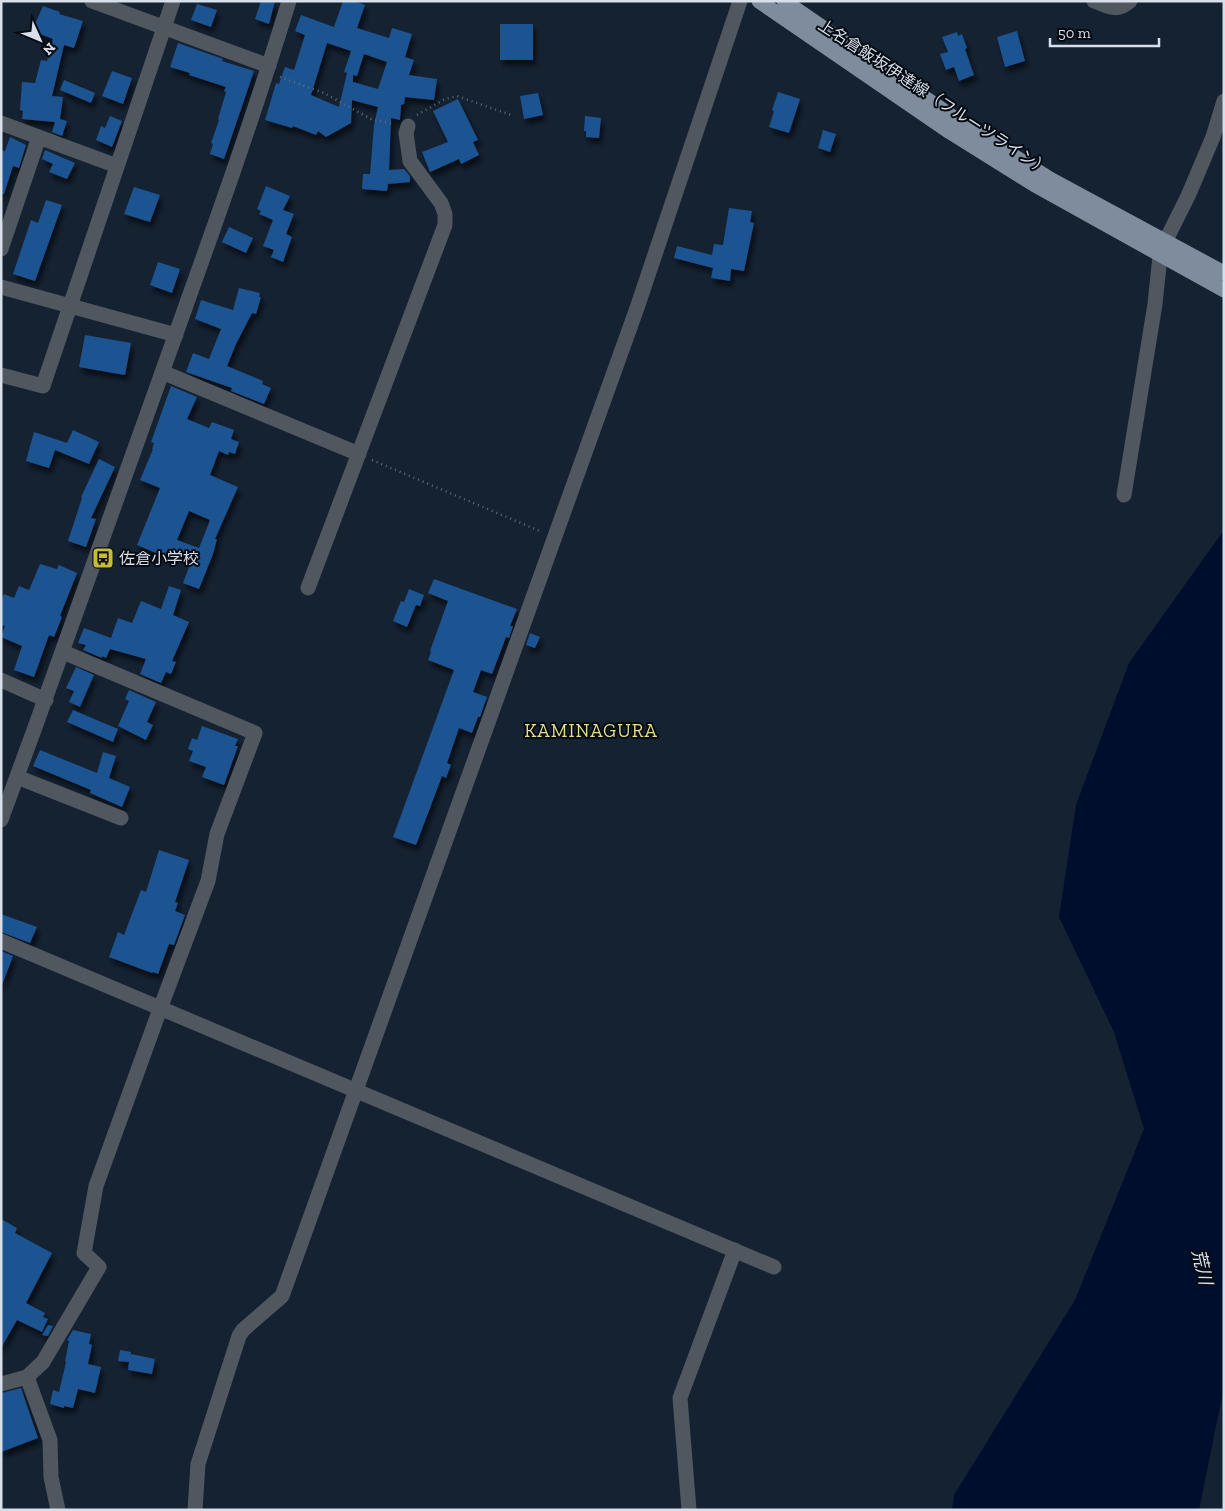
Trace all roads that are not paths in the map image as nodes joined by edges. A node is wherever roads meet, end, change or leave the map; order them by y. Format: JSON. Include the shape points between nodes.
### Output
{"nodes":[{"id":1,"x":92,"y":1,"type":"edge"},
{"id":2,"x":173,"y":1,"type":"edge"},
{"id":3,"x":289,"y":1,"type":"edge"},
{"id":4,"x":740,"y":1,"type":"edge"},
{"id":5,"x":759,"y":1,"type":"edge"},
{"id":6,"x":784,"y":1,"type":"edge"},
{"id":7,"x":1094,"y":1,"type":"edge"},
{"id":8,"x":1130,"y":1,"type":"edge"},
{"id":9,"x":164,"y":27,"type":"junction"},
{"id":10,"x":268,"y":69,"type":"junction"},
{"id":11,"x":1224,"y":101,"type":"edge"},
{"id":12,"x":1,"y":123,"type":"edge"},
{"id":13,"x":408,"y":126,"type":"road end"},
{"id":14,"x":39,"y":137,"type":"junction"},
{"id":15,"x":117,"y":166,"type":"junction"},
{"id":16,"x":1,"y":249,"type":"edge"},
{"id":17,"x":1169,"y":252,"type":"junction"},
{"id":18,"x":1224,"y":273,"type":"edge"},
{"id":19,"x":1,"y":287,"type":"edge"},
{"id":20,"x":1224,"y":290,"type":"edge"},
{"id":21,"x":70,"y":306,"type":"junction"},
{"id":22,"x":176,"y":335,"type":"junction"},
{"id":23,"x":162,"y":372,"type":"junction"},
{"id":24,"x":1,"y":375,"type":"edge"},
{"id":25,"x":359,"y":454,"type":"junction"},
{"id":26,"x":1124,"y":495,"type":"dead end"},
{"id":27,"x":308,"y":588,"type":"dead end"},
{"id":28,"x":63,"y":652,"type":"junction"},
{"id":29,"x":1,"y":680,"type":"edge"},
{"id":30,"x":46,"y":700,"type":"junction"},
{"id":31,"x":17,"y":777,"type":"junction"},
{"id":32,"x":121,"y":818,"type":"dead end"},
{"id":33,"x":1,"y":820,"type":"edge"},
{"id":34,"x":1,"y":941,"type":"edge"},
{"id":35,"x":160,"y":1008,"type":"junction"},
{"id":36,"x":355,"y":1090,"type":"junction"},
{"id":37,"x":735,"y":1250,"type":"junction"},
{"id":38,"x":774,"y":1267,"type":"dead end"},
{"id":39,"x":27,"y":1377,"type":"junction"},
{"id":40,"x":1,"y":1384,"type":"edge"},
{"id":41,"x":58,"y":1510,"type":"edge"},
{"id":42,"x":195,"y":1510,"type":"edge"},
{"id":43,"x":689,"y":1510,"type":"edge"}],
"edges":[{"from":1,"to":9,"type":"street"},
{"from":2,"to":9,"type":"street"},
{"from":3,"to":10,"type":"street"},
{"from":4,"to":36,"type":"street","via":[[637,308]]},
{"from":5,"to":17,"type":"main road","name":"上名倉飯坂伊達線（フルーツライン）","via":[[950,132],[1035,185]]},
{"from":6,"to":17,"type":"main road","name":"上名倉飯坂伊達線（フルーツライン）","via":[[967,127]]},
{"from":7,"to":8,"type":"street","via":[[1117,8]]},
{"from":9,"to":10,"type":"street"},
{"from":9,"to":15,"type":"street"},
{"from":10,"to":22,"type":"street"},
{"from":11,"to":17,"type":"street"},
{"from":12,"to":14,"type":"street"},
{"from":13,"to":25,"type":"street","via":[[410,161],[441,203],[445,225]]},
{"from":14,"to":15,"type":"street"},
{"from":14,"to":16,"type":"street"},
{"from":15,"to":21,"type":"street"},
{"from":17,"to":18,"type":"main road","name":"上名倉飯坂伊達線（フルーツライン）"},
{"from":17,"to":20,"type":"main road","name":"上名倉飯坂伊達線（フルーツライン）"},
{"from":17,"to":26,"type":"street","via":[[1155,304]]},
{"from":19,"to":21,"type":"street"},
{"from":21,"to":22,"type":"street"},
{"from":21,"to":24,"type":"street","via":[[43,386]]},
{"from":22,"to":23,"type":"street"},
{"from":23,"to":25,"type":"street"},
{"from":23,"to":28,"type":"street"},
{"from":25,"to":27,"type":"street"},
{"from":28,"to":30,"type":"street"},
{"from":28,"to":35,"type":"street","via":[[255,733],[217,834],[208,881]]},
{"from":29,"to":30,"type":"street"},
{"from":30,"to":31,"type":"street"},
{"from":31,"to":32,"type":"street"},
{"from":31,"to":33,"type":"street"},
{"from":34,"to":35,"type":"street"},
{"from":35,"to":36,"type":"street"},
{"from":35,"to":39,"type":"street","via":[[96,1186],[84,1253],[99,1267],[43,1362]]},
{"from":36,"to":37,"type":"street"},
{"from":36,"to":42,"type":"street","via":[[282,1296],[239,1336],[198,1464]]},
{"from":37,"to":38,"type":"street"},
{"from":37,"to":43,"type":"street","via":[[680,1398]]},
{"from":39,"to":40,"type":"street"},
{"from":39,"to":41,"type":"street","via":[[50,1440],[50,1477]]}]}
